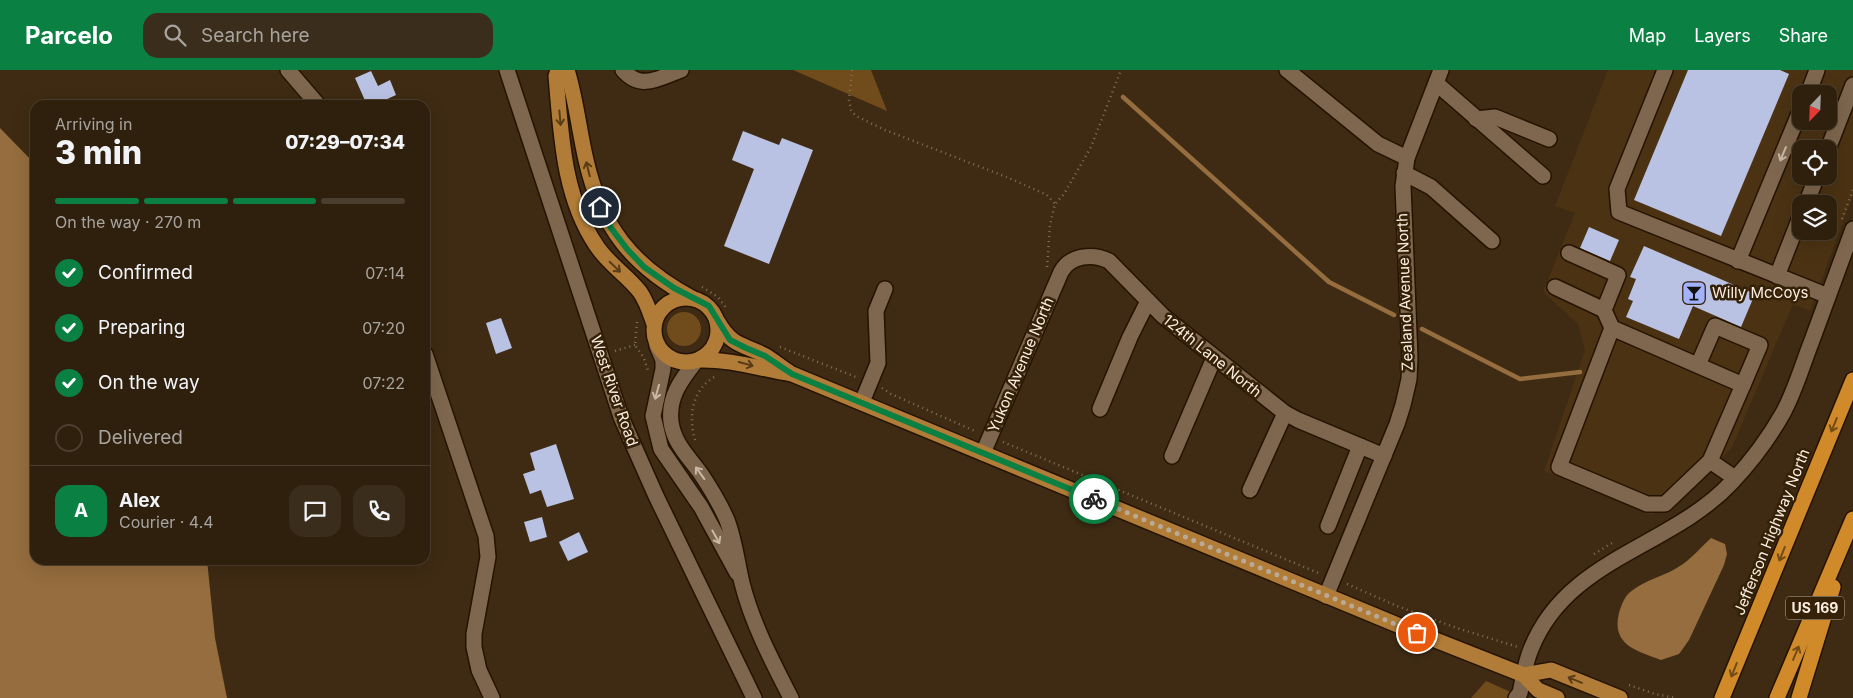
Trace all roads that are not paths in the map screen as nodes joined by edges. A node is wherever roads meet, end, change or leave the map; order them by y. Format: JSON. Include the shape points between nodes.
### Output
{"nodes":[{"id":1,"x":288,"y":70,"type":"edge"},
{"id":2,"x":507,"y":70,"type":"edge"},
{"id":3,"x":558,"y":70,"type":"edge"},
{"id":4,"x":567,"y":70,"type":"edge"},
{"id":5,"x":623,"y":70,"type":"edge"},
{"id":6,"x":680,"y":70,"type":"edge"},
{"id":7,"x":1287,"y":70,"type":"edge"},
{"id":8,"x":1665,"y":70,"type":"edge"},
{"id":9,"x":1818,"y":70,"type":"edge"},
{"id":10,"x":1438,"y":77,"type":"edge"},
{"id":11,"x":1812,"y":85,"type":"edge"},
{"id":12,"x":1853,"y":85,"type":"edge"},
{"id":13,"x":314,"y":100,"type":"edge"},
{"id":14,"x":1838,"y":111,"type":"edge"},
{"id":15,"x":1476,"y":119,"type":"junction"},
{"id":16,"x":1792,"y":130,"type":"edge"},
{"id":17,"x":1549,"y":139,"type":"dead end"},
{"id":18,"x":1407,"y":158,"type":"junction"},
{"id":19,"x":1404,"y":173,"type":"junction"},
{"id":20,"x":1543,"y":176,"type":"dead end"},
{"id":21,"x":1853,"y":229,"type":"edge"},
{"id":22,"x":1792,"y":238,"type":"edge"},
{"id":23,"x":1492,"y":241,"type":"dead end"},
{"id":24,"x":1569,"y":253,"type":"dead end"},
{"id":25,"x":1738,"y":261,"type":"junction"},
{"id":26,"x":1777,"y":276,"type":"junction"},
{"id":27,"x":1058,"y":277,"type":"joint"},
{"id":28,"x":1555,"y":288,"type":"dead end"},
{"id":29,"x":885,"y":289,"type":"dead end"},
{"id":30,"x":695,"y":291,"type":"junction"},
{"id":31,"x":1828,"y":296,"type":"junction"},
{"id":32,"x":1148,"y":301,"type":"junction"},
{"id":33,"x":1604,"y":310,"type":"junction"},
{"id":34,"x":722,"y":316,"type":"junction"},
{"id":35,"x":654,"y":324,"type":"junction"},
{"id":36,"x":1612,"y":328,"type":"junction"},
{"id":37,"x":657,"y":346,"type":"junction"},
{"id":38,"x":1214,"y":358,"type":"junction"},
{"id":39,"x":697,"y":361,"type":"junction"},
{"id":40,"x":1698,"y":366,"type":"junction"},
{"id":41,"x":430,"y":369,"type":"edge"},
{"id":42,"x":792,"y":374,"type":"junction"},
{"id":43,"x":1853,"y":380,"type":"edge"},
{"id":44,"x":1743,"y":385,"type":"junction"},
{"id":45,"x":862,"y":402,"type":"junction"},
{"id":46,"x":1100,"y":409,"type":"dead end"},
{"id":47,"x":1285,"y":413,"type":"junction"},
{"id":48,"x":1360,"y":446,"type":"junction"},
{"id":49,"x":983,"y":453,"type":"junction"},
{"id":50,"x":1172,"y":456,"type":"dead end"},
{"id":51,"x":1384,"y":456,"type":"junction"},
{"id":52,"x":1710,"y":461,"type":"junction"},
{"id":53,"x":1735,"y":478,"type":"junction"},
{"id":54,"x":1250,"y":490,"type":"dead end"},
{"id":55,"x":1852,"y":521,"type":"edge"},
{"id":56,"x":1328,"y":526,"type":"dead end"},
{"id":57,"x":742,"y":583,"type":"junction"},
{"id":58,"x":1326,"y":596,"type":"junction"},
{"id":59,"x":1524,"y":675,"type":"junction"},
{"id":60,"x":492,"y":698,"type":"edge"},
{"id":61,"x":754,"y":698,"type":"edge"},
{"id":62,"x":791,"y":698,"type":"edge"},
{"id":63,"x":1516,"y":698,"type":"edge"},
{"id":64,"x":1558,"y":698,"type":"edge"},
{"id":65,"x":1620,"y":698,"type":"edge"},
{"id":66,"x":1722,"y":698,"type":"edge"},
{"id":67,"x":1776,"y":698,"type":"edge"},
{"id":68,"x":1799,"y":698,"type":"edge"}],
"edges":[{"from":1,"to":13,"type":"street"},
{"from":2,"to":61,"type":"street","name":"West River Road","via":[[621,417]]},
{"from":3,"to":35,"type":"main road","one_way":true,"via":[[563,144],[568,176],[580,212],[601,252],[641,293]]},
{"from":30,"to":4,"type":"main road","one_way":true,"via":[[656,277],[611,228],[592,186]]},
{"from":5,"to":6,"type":"street","via":[[632,80],[640,82],[649,82]]},
{"from":7,"to":18,"type":"street","via":[[1378,144]]},
{"from":8,"to":25,"type":"street","via":[[1617,189],[1619,212]]},
{"from":9,"to":11,"type":"street"},
{"from":10,"to":15,"type":"street"},
{"from":10,"to":18,"type":"street","name":"Zealand Avenue North"},
{"from":12,"to":14,"type":"street"},
{"from":15,"to":17,"type":"street","via":[[1495,117]]},
{"from":15,"to":20,"type":"street"},
{"from":16,"to":25,"type":"street","one_way":true},
{"from":18,"to":19,"type":"street","name":"Zealand Avenue North"},
{"from":19,"to":23,"type":"street","via":[[1431,187]]},
{"from":19,"to":51,"type":"street","name":"Zealand Avenue North","via":[[1402,203],[1410,358],[1403,405]]},
{"from":21,"to":31,"type":"street"},
{"from":22,"to":26,"type":"street"},
{"from":24,"to":33,"type":"street","via":[[1618,275]]},
{"from":25,"to":26,"type":"street"},
{"from":26,"to":31,"type":"street"},
{"from":27,"to":32,"type":"street","name":"124th Lane North","via":[[1069,262],[1100,257],[1119,270]]},
{"from":27,"to":49,"type":"street","name":"Yukon Avenue North"},
{"from":28,"to":33,"type":"street"},
{"from":29,"to":45,"type":"street","via":[[876,311],[878,363]]},
{"from":30,"to":34,"type":"main road"},
{"from":30,"to":35,"type":"main road","via":[[667,304],[660,310]]},
{"from":31,"to":53,"type":"street","via":[[1783,412],[1768,438]]},
{"from":32,"to":38,"type":"street","name":"124th Lane North"},
{"from":32,"to":46,"type":"street"},
{"from":33,"to":36,"type":"street"},
{"from":34,"to":39,"type":"main road","via":[[713,348]]},
{"from":34,"to":42,"type":"main road","via":[[730,340],[765,356]]},
{"from":35,"to":37,"type":"main road"},
{"from":36,"to":40,"type":"street"},
{"from":36,"to":52,"type":"street","via":[[1559,467],[1647,504],[1665,504]]},
{"from":37,"to":39,"type":"main road","via":[[676,360]]},
{"from":37,"to":57,"type":"street","name":"West River Road","one_way":true,"via":[[663,369],[652,416],[660,449],[701,507]]},
{"from":38,"to":47,"type":"street","name":"124th Lane North"},
{"from":38,"to":50,"type":"street"},
{"from":39,"to":42,"type":"main road","one_way":true,"via":[[716,359]]},
{"from":57,"to":39,"type":"street","name":"West River Road","one_way":true,"via":[[736,546],[727,521],[708,484],[678,443],[672,427],[673,396]]},
{"from":40,"to":44,"type":"street"},
{"from":40,"to":44,"type":"street","via":[[1715,326],[1760,345]]},
{"from":41,"to":60,"type":"street","via":[[486,536],[488,557],[474,647],[479,670]]},
{"from":42,"to":45,"type":"main road"},
{"from":43,"to":66,"type":"highway","name":"Jefferson Highway North","number":"US 169","one_way":true},
{"from":44,"to":52,"type":"street"},
{"from":45,"to":49,"type":"main road"},
{"from":47,"to":48,"type":"street","name":"124th Lane North"},
{"from":47,"to":54,"type":"street"},
{"from":48,"to":51,"type":"street","name":"124th Lane North"},
{"from":48,"to":56,"type":"street"},
{"from":49,"to":58,"type":"main road"},
{"from":51,"to":58,"type":"street","name":"Zealand Avenue North"},
{"from":52,"to":53,"type":"street"},
{"from":53,"to":59,"type":"street","via":[[1689,517],[1584,579],[1546,620],[1530,650]]},
{"from":67,"to":55,"type":"highway","number":"US 169","one_way":true},
{"from":55,"to":68,"type":"highway"},
{"from":57,"to":62,"type":"street","name":"West River Road","via":[[754,619]]},
{"from":58,"to":59,"type":"main road"},
{"from":59,"to":63,"type":"street"},
{"from":59,"to":64,"type":"main road","via":[[1538,690]]},
{"from":65,"to":59,"type":"main road","one_way":true,"via":[[1551,670]]}]}
